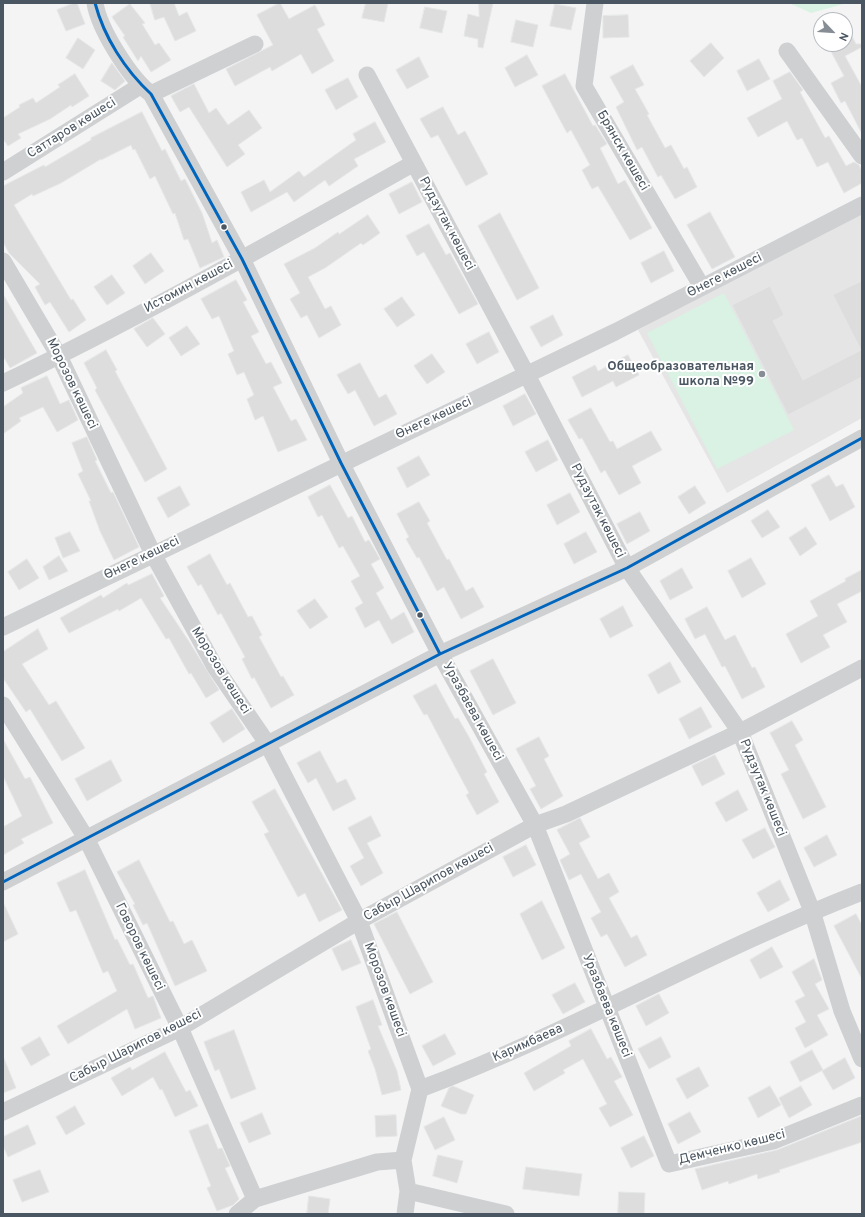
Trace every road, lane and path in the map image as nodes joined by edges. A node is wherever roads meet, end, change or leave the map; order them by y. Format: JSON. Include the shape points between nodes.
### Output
{"nodes":[{"id":1,"x":95,"y":3,"type":"edge"},
{"id":2,"x":595,"y":3,"type":"edge"},
{"id":3,"x":255,"y":44,"type":"dead end"},
{"id":4,"x":787,"y":51,"type":"dead end"},
{"id":5,"x":367,"y":75,"type":"dead end"},
{"id":6,"x":146,"y":90,"type":"junction"},
{"id":7,"x":862,"y":156,"type":"edge"},
{"id":8,"x":414,"y":163,"type":"junction"},
{"id":9,"x":3,"y":172,"type":"edge"},
{"id":10,"x":862,"y":205,"type":"edge"},
{"id":11,"x":242,"y":259,"type":"junction"},
{"id":12,"x":3,"y":261,"type":"edge"},
{"id":13,"x":702,"y":287,"type":"junction"},
{"id":14,"x":59,"y":356,"type":"junction"},
{"id":15,"x":527,"y":375,"type":"junction"},
{"id":16,"x":3,"y":383,"type":"edge"},
{"id":17,"x":862,"y":438,"type":"edge"},
{"id":18,"x":341,"y":463,"type":"junction"},
{"id":19,"x":153,"y":554,"type":"junction"},
{"id":20,"x":627,"y":568,"type":"junction"},
{"id":21,"x":3,"y":627,"type":"edge"},
{"id":22,"x":440,"y":654,"type":"junction"},
{"id":23,"x":862,"y":668,"type":"edge"},
{"id":24,"x":3,"y":705,"type":"edge"},
{"id":25,"x":740,"y":732,"type":"junction"},
{"id":26,"x":267,"y":743,"type":"junction"},
{"id":27,"x":534,"y":825,"type":"junction"},
{"id":28,"x":86,"y":838,"type":"junction"},
{"id":29,"x":3,"y":882,"type":"edge"},
{"id":30,"x":862,"y":892,"type":"edge"},
{"id":31,"x":812,"y":911,"type":"junction"},
{"id":32,"x":359,"y":921,"type":"junction"},
{"id":33,"x":607,"y":1008,"type":"junction"},
{"id":34,"x":180,"y":1028,"type":"junction"},
{"id":35,"x":862,"y":1059,"type":"edge"},
{"id":36,"x":420,"y":1089,"type":"junction"},
{"id":37,"x":862,"y":1105,"type":"edge"},
{"id":38,"x":3,"y":1112,"type":"edge"},
{"id":39,"x":403,"y":1160,"type":"junction"},
{"id":40,"x":669,"y":1164,"type":"joint"},
{"id":41,"x":408,"y":1191,"type":"junction"},
{"id":42,"x":255,"y":1199,"type":"junction"},
{"id":43,"x":237,"y":1214,"type":"edge"},
{"id":44,"x":405,"y":1214,"type":"edge"},
{"id":45,"x":506,"y":1214,"type":"edge"}],
"edges":[{"from":1,"to":6,"type":"street","name":"Уразбаева көшесі","via":[[110,43]]},
{"from":2,"to":13,"type":"street","name":"Брянск көшесі","via":[[584,86]]},
{"from":3,"to":6,"type":"street","name":"Саттаров көшесі"},
{"from":4,"to":7,"type":"street"},
{"from":5,"to":8,"type":"street","name":"Рудзутак көшесі"},
{"from":6,"to":9,"type":"street","name":"Саттаров көшесі"},
{"from":6,"to":11,"type":"street","name":"Уразбаева көшесі"},
{"from":8,"to":11,"type":"street","name":"Истомин көшесі"},
{"from":8,"to":15,"type":"street","name":"Рудзутак көшесі"},
{"from":10,"to":13,"type":"street","name":"Өнеге көшесі"},
{"from":11,"to":14,"type":"street","name":"Истомин көшесі"},
{"from":11,"to":18,"type":"street","name":"Уразбаева көшесі"},
{"from":12,"to":14,"type":"street","name":"Морозов көшесі"},
{"from":13,"to":15,"type":"street","name":"Өнеге көшесі"},
{"from":14,"to":16,"type":"street","name":"Истомин көшесі"},
{"from":14,"to":19,"type":"street","name":"Морозов көшесі"},
{"from":15,"to":18,"type":"street","name":"Өнеге көшесі"},
{"from":15,"to":20,"type":"street","name":"Рудзутак көшесі"},
{"from":17,"to":20,"type":"street"},
{"from":18,"to":19,"type":"street","name":"Өнеге көшесі"},
{"from":18,"to":22,"type":"street","name":"Уразбаева көшесі"},
{"from":19,"to":21,"type":"street","name":"Өнеге көшесі"},
{"from":19,"to":26,"type":"street","name":"Морозов көшесі","via":[[215,667]]},
{"from":20,"to":22,"type":"street"},
{"from":20,"to":25,"type":"street","name":"Рудзутак көшесі"},
{"from":22,"to":26,"type":"street"},
{"from":22,"to":27,"type":"street","name":"Уразбаева көшесі"},
{"from":23,"to":25,"type":"street","name":"Сабыр Шарипов көшесі"},
{"from":24,"to":28,"type":"street","name":"Говоров көшесі"},
{"from":25,"to":27,"type":"street","name":"Сабыр Шарипов көшесі","via":[[566,814]]},
{"from":25,"to":31,"type":"street","name":"Рудзутак көшесі"},
{"from":26,"to":28,"type":"street"},
{"from":26,"to":32,"type":"street","name":"Морозов көшесі"},
{"from":27,"to":32,"type":"street","name":"Сабыр Шарипов көшесі"},
{"from":27,"to":33,"type":"street","name":"Уразбаева көшесі"},
{"from":28,"to":29,"type":"street"},
{"from":28,"to":34,"type":"street","name":"Говоров көшесі"},
{"from":30,"to":31,"type":"street","name":"Каримбаева"},
{"from":31,"to":33,"type":"street","name":"Каримбаева"},
{"from":31,"to":35,"type":"street","name":"Рудзутак көшесі","via":[[842,1011]]},
{"from":32,"to":34,"type":"street","name":"Сабыр Шарипов көшесі"},
{"from":32,"to":36,"type":"street","name":"Морозов көшесі"},
{"from":33,"to":36,"type":"street","name":"Каримбаева","via":[[462,1073]]},
{"from":33,"to":40,"type":"street","name":"Уразбаева көшесі"},
{"from":34,"to":38,"type":"street","name":"Сабыр Шарипов көшесі"},
{"from":34,"to":42,"type":"street","name":"Говоров көшесі"},
{"from":36,"to":39,"type":"street"},
{"from":37,"to":40,"type":"street","name":"Демченко көшесі","via":[[773,1141]]},
{"from":39,"to":41,"type":"street"},
{"from":39,"to":42,"type":"street","via":[[377,1162]]},
{"from":41,"to":44,"type":"street"},
{"from":41,"to":45,"type":"street"},
{"from":42,"to":43,"type":"street"}]}
